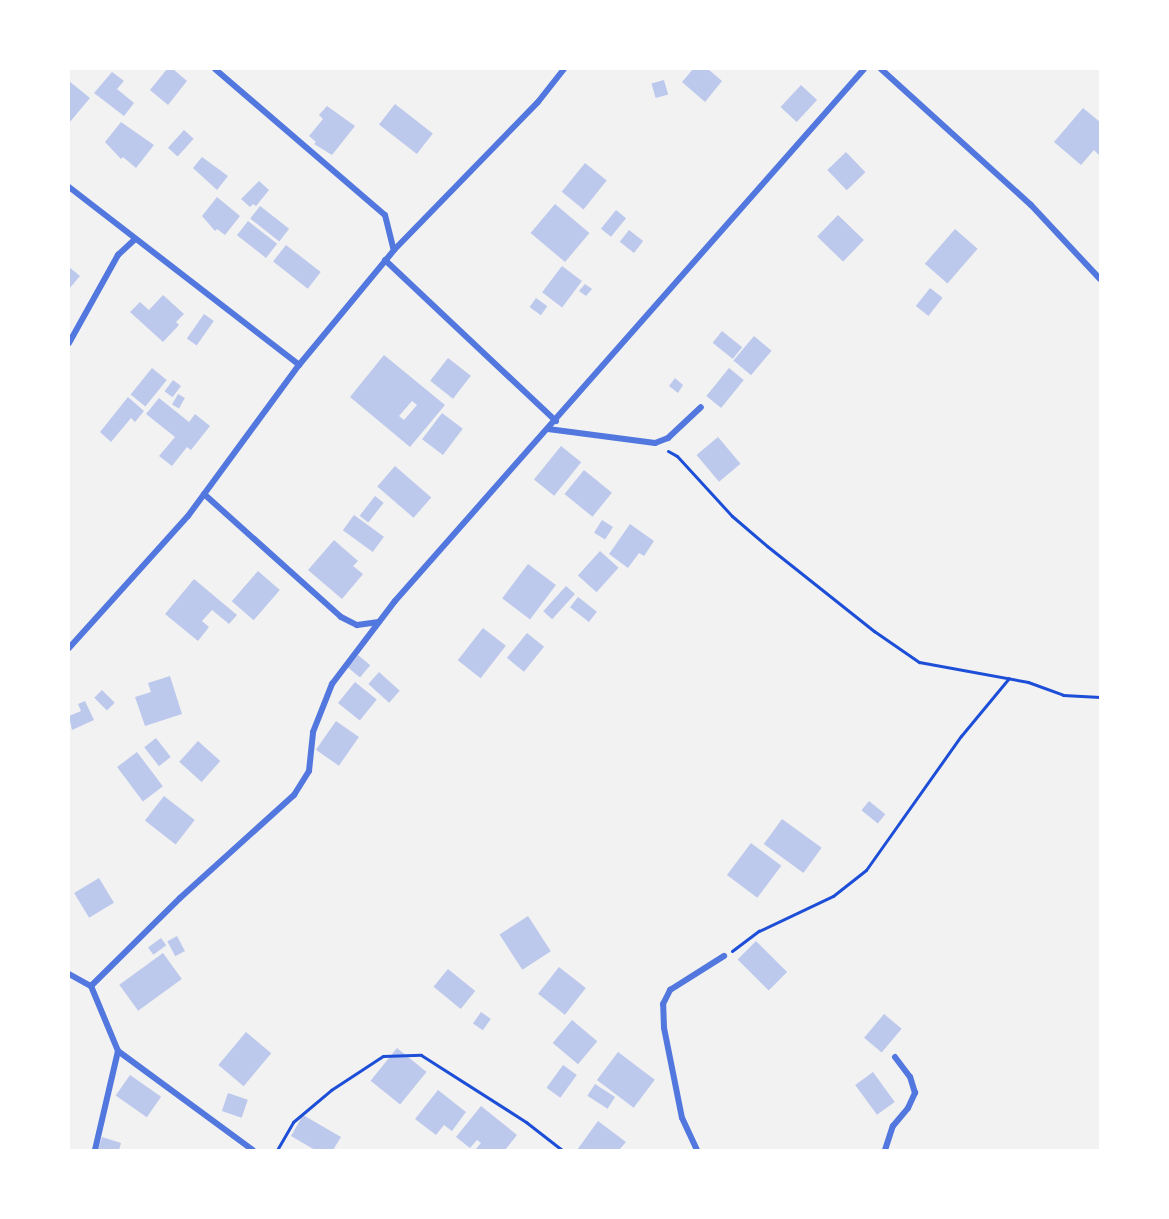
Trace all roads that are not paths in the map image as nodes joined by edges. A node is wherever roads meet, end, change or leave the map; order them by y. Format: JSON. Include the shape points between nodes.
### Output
{"nodes":[{"id":1,"x":215,"y":69,"type":"edge"},
{"id":2,"x":564,"y":69,"type":"edge"},
{"id":3,"x":881,"y":69,"type":"edge"},
{"id":4,"x":860,"y":70,"type":"edge"},
{"id":5,"x":69,"y":187,"type":"edge"},
{"id":6,"x":134,"y":240,"type":"junction"},
{"id":7,"x":394,"y":250,"type":"junction"},
{"id":8,"x":385,"y":260,"type":"junction"},
{"id":9,"x":1100,"y":279,"type":"edge"},
{"id":10,"x":69,"y":343,"type":"edge"},
{"id":11,"x":299,"y":365,"type":"junction"},
{"id":12,"x":701,"y":406,"type":"dead end"},
{"id":13,"x":556,"y":421,"type":"junction"},
{"id":14,"x":548,"y":429,"type":"junction"},
{"id":15,"x":204,"y":494,"type":"junction"},
{"id":16,"x":380,"y":622,"type":"junction"},
{"id":17,"x":69,"y":648,"type":"edge"},
{"id":18,"x":724,"y":956,"type":"road end"},
{"id":19,"x":69,"y":974,"type":"edge"},
{"id":20,"x":91,"y":986,"type":"junction"},
{"id":21,"x":118,"y":1051,"type":"junction"},
{"id":22,"x":895,"y":1057,"type":"dead end"},
{"id":23,"x":95,"y":1150,"type":"edge"},
{"id":24,"x":253,"y":1150,"type":"edge"},
{"id":25,"x":697,"y":1150,"type":"edge"},
{"id":26,"x":885,"y":1150,"type":"edge"}],
"edges":[{"from":1,"to":7,"type":"street","via":[[385,215]]},
{"from":2,"to":7,"type":"street","via":[[538,102]]},
{"from":3,"to":9,"type":"street","via":[[1031,205]]},
{"from":4,"to":13,"type":"street"},
{"from":5,"to":6,"type":"street"},
{"from":6,"to":10,"type":"street","via":[[118,255]]},
{"from":6,"to":11,"type":"street"},
{"from":7,"to":8,"type":"street"},
{"from":8,"to":11,"type":"street"},
{"from":8,"to":13,"type":"street"},
{"from":11,"to":15,"type":"street"},
{"from":12,"to":14,"type":"street","via":[[668,438],[655,443]]},
{"from":13,"to":14,"type":"street"},
{"from":14,"to":16,"type":"street"},
{"from":15,"to":16,"type":"street","via":[[342,617],[357,625]]},
{"from":15,"to":17,"type":"street"},
{"from":16,"to":20,"type":"street","via":[[332,684],[313,732],[309,771],[294,795],[180,898]]},
{"from":18,"to":25,"type":"street","via":[[670,990],[663,1004],[682,1118]]},
{"from":19,"to":20,"type":"street"},
{"from":20,"to":21,"type":"street"},
{"from":21,"to":23,"type":"street"},
{"from":21,"to":24,"type":"street"},
{"from":22,"to":26,"type":"street","via":[[910,1077],[915,1093],[893,1126]]}]}
